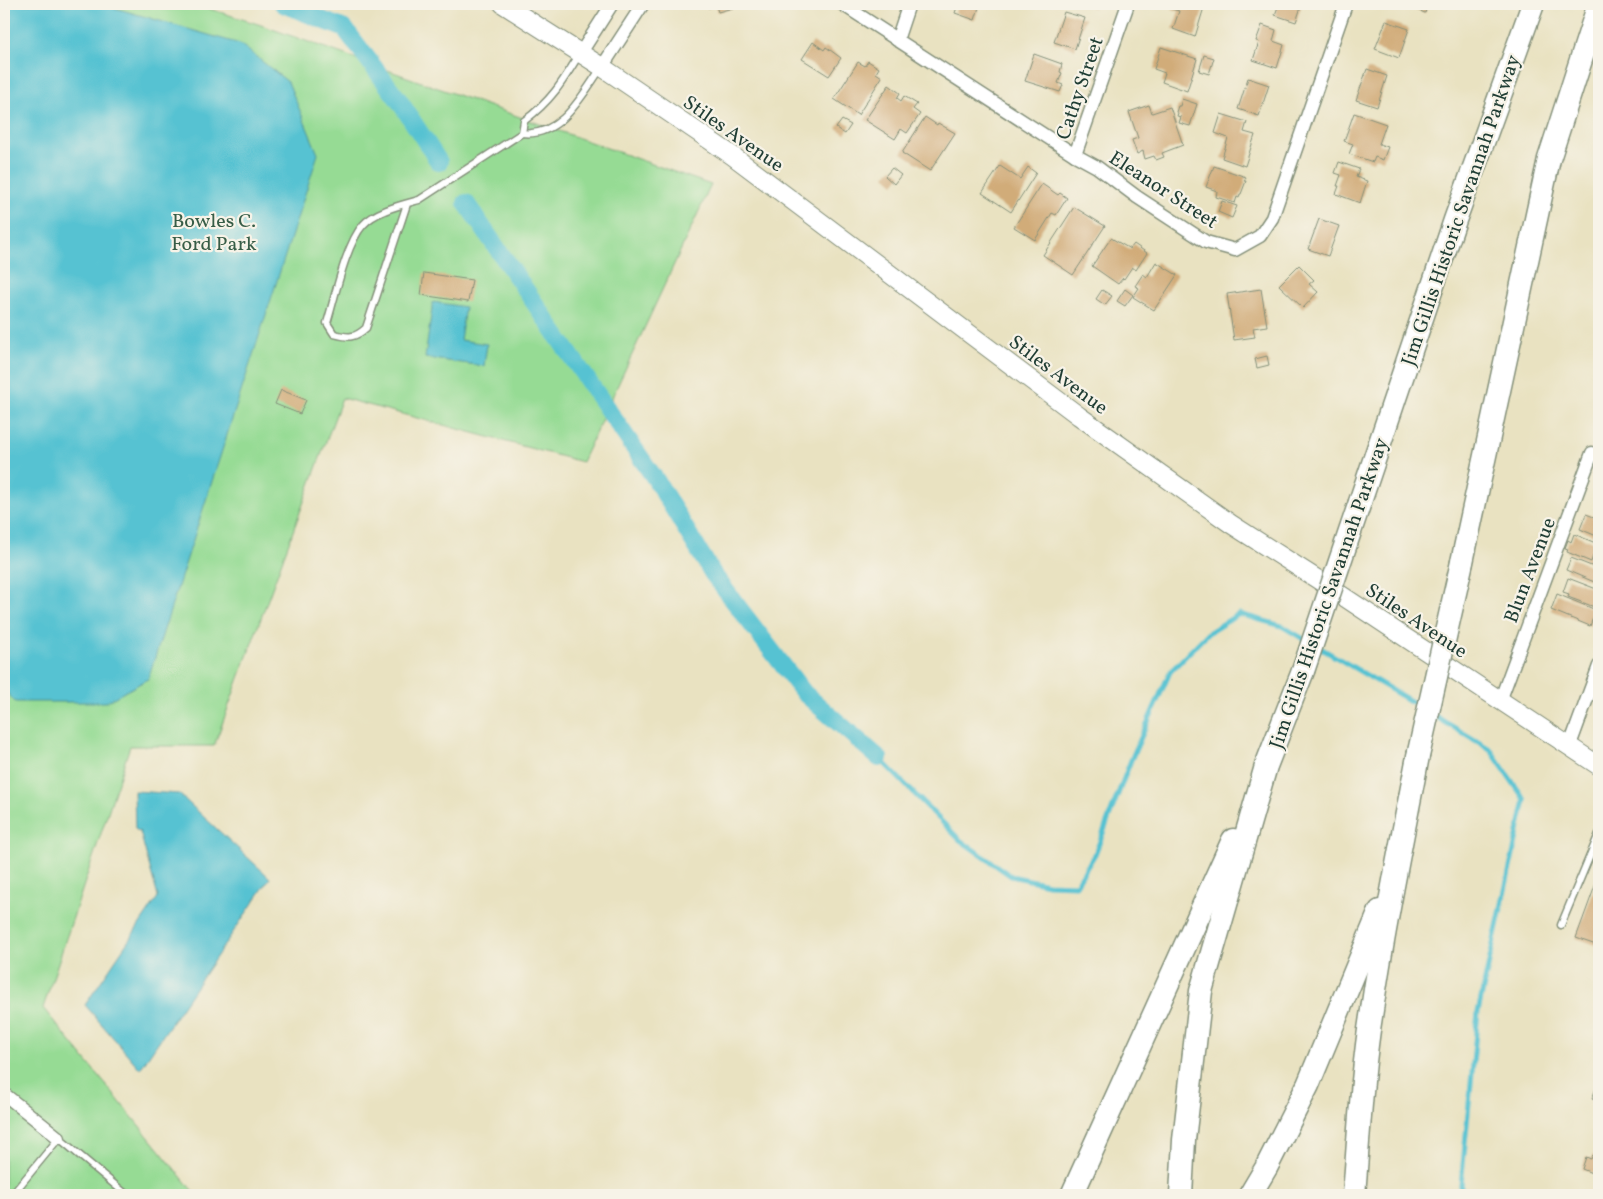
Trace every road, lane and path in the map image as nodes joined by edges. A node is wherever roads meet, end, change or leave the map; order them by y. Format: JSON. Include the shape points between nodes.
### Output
{"nodes":[{"id":1,"x":504,"y":4,"type":"edge"},
{"id":2,"x":612,"y":4,"type":"edge"},
{"id":3,"x":643,"y":4,"type":"edge"},
{"id":4,"x":842,"y":4,"type":"edge"},
{"id":5,"x":909,"y":4,"type":"edge"},
{"id":6,"x":1128,"y":4,"type":"edge"},
{"id":7,"x":1346,"y":4,"type":"edge"},
{"id":8,"x":1533,"y":4,"type":"edge"},
{"id":9,"x":1599,"y":4,"type":"edge"},
{"id":10,"x":897,"y":40,"type":"junction"},
{"id":11,"x":580,"y":54,"type":"junction"},
{"id":12,"x":602,"y":67,"type":"junction"},
{"id":13,"x":522,"y":133,"type":"junction"},
{"id":14,"x":1075,"y":155,"type":"junction"},
{"id":15,"x":407,"y":204,"type":"junction"},
{"id":16,"x":1596,"y":454,"type":"edge"},
{"id":17,"x":1599,"y":666,"type":"edge"},
{"id":18,"x":1500,"y":700,"type":"junction"},
{"id":19,"x":1570,"y":745,"type":"junction"},
{"id":20,"x":1266,"y":766,"type":"junction"},
{"id":21,"x":1599,"y":766,"type":"edge"},
{"id":22,"x":1599,"y":834,"type":"edge"},
{"id":23,"x":1395,"y":873,"type":"junction"},
{"id":24,"x":1561,"y":925,"type":"dead end"},
{"id":25,"x":4,"y":1094,"type":"edge"},
{"id":26,"x":59,"y":1138,"type":"junction"},
{"id":27,"x":12,"y":1195,"type":"edge"},
{"id":28,"x":127,"y":1195,"type":"edge"},
{"id":29,"x":1072,"y":1195,"type":"edge"},
{"id":30,"x":1181,"y":1195,"type":"edge"},
{"id":31,"x":1250,"y":1195,"type":"edge"},
{"id":32,"x":1354,"y":1195,"type":"edge"}],
"edges":[{"from":1,"to":11,"type":"street","name":"Stiles Avenue"},
{"from":2,"to":11,"type":"street"},
{"from":3,"to":12,"type":"street"},
{"from":4,"to":10,"type":"street","name":"Eleanor Street"},
{"from":5,"to":10,"type":"street"},
{"from":6,"to":14,"type":"street","name":"Cathy Street"},
{"from":7,"to":14,"type":"street","name":"Eleanor Street","via":[[1272,218],[1260,236],[1235,250],[1206,242]]},
{"from":8,"to":20,"type":"highway","name":"Jim Gillis Historic Savannah Parkway","bridge":true,"via":[[1455,220],[1303,670]]},
{"from":9,"to":23,"type":"highway","bridge":true,"via":[[1549,159]]},
{"from":10,"to":14,"type":"street","name":"Eleanor Street"},
{"from":11,"to":12,"type":"street","name":"Stiles Avenue"},
{"from":11,"to":13,"type":"lane","via":[[542,108],[524,121]]},
{"from":12,"to":13,"type":"lane","via":[[569,114],[552,128]]},
{"from":12,"to":18,"type":"street","name":"Stiles Avenue","via":[[732,156],[1079,416],[1231,524]]},
{"from":13,"to":15,"type":"lane","via":[[419,200]]},
{"from":15,"to":15,"type":"lane","via":[[384,210],[363,224],[350,246],[327,323],[334,334],[347,337],[366,328]]},
{"from":16,"to":18,"type":"street","name":"Blun Avenue"},
{"from":17,"to":19,"type":"street"},
{"from":18,"to":19,"type":"street","name":"Stiles Avenue"},
{"from":19,"to":21,"type":"street","name":"Stiles Avenue"},
{"from":20,"to":29,"type":"highway"},
{"from":20,"to":30,"type":"highway","name":"Jim Gillis Historic Savannah Parkway","via":[[1201,991]]},
{"from":22,"to":24,"type":"lane"},
{"from":23,"to":31,"type":"highway","via":[[1308,1086]]},
{"from":23,"to":32,"type":"highway","via":[[1372,1010]]},
{"from":25,"to":26,"type":"street"},
{"from":26,"to":27,"type":"lane"},
{"from":26,"to":28,"type":"lane"}]}
